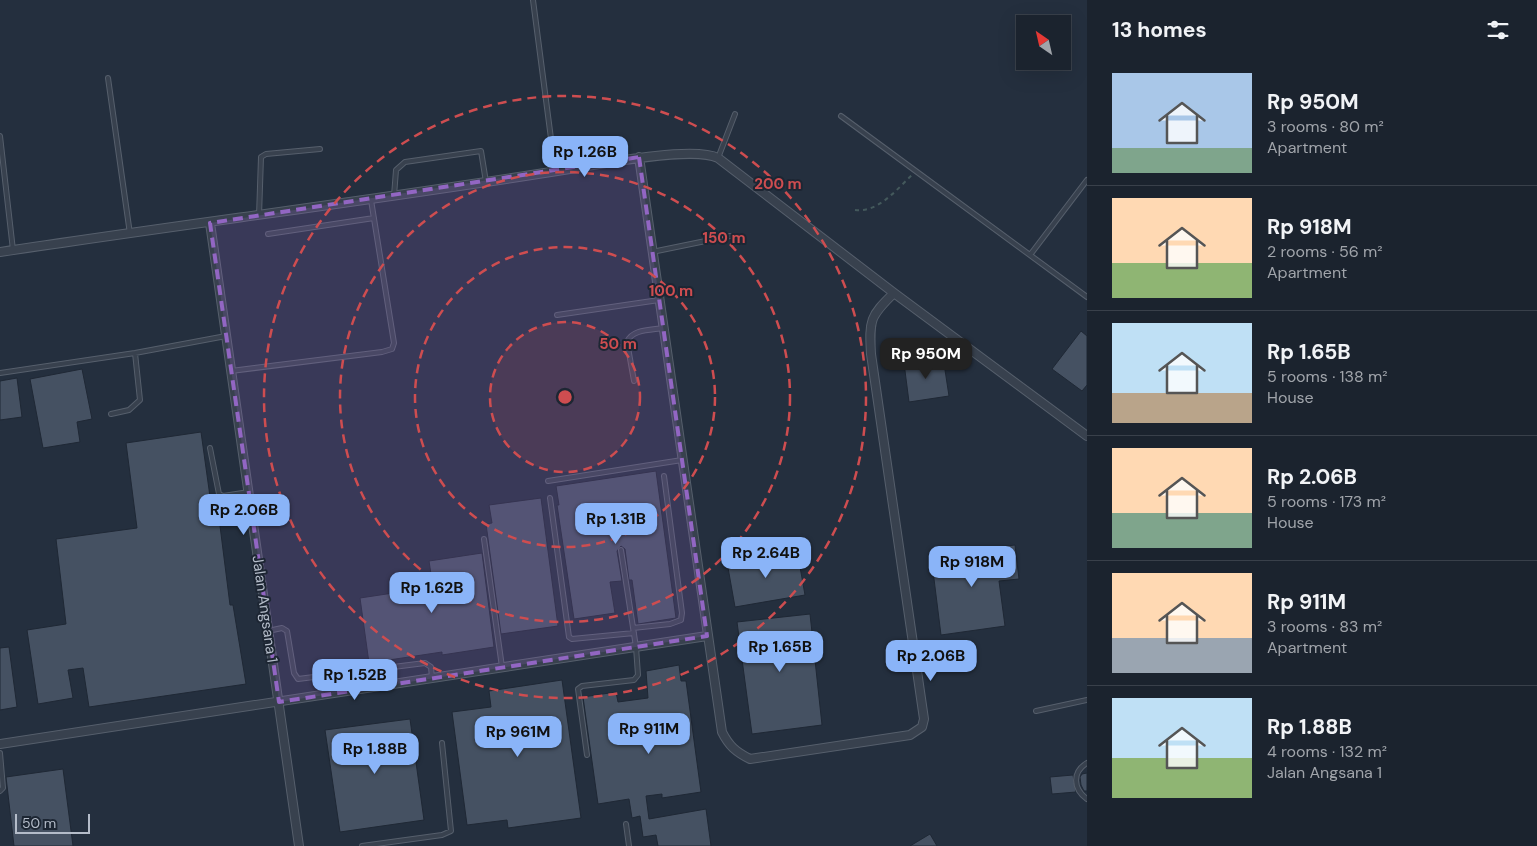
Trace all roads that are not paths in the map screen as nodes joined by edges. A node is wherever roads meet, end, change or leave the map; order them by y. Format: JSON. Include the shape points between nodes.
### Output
{"nodes":[{"id":1,"x":534,"y":0,"type":"edge"},
{"id":2,"x":108,"y":78,"type":"dead end"},
{"id":3,"x":735,"y":114,"type":"dead end"},
{"id":4,"x":841,"y":116,"type":"dead end"},
{"id":5,"x":0,"y":136,"type":"edge"},
{"id":6,"x":320,"y":150,"type":"dead end"},
{"id":7,"x":639,"y":158,"type":"junction"},
{"id":8,"x":718,"y":158,"type":"junction"},
{"id":9,"x":558,"y":171,"type":"junction"},
{"id":10,"x":1087,"y":180,"type":"edge"},
{"id":11,"x":486,"y":183,"type":"junction"},
{"id":12,"x":394,"y":196,"type":"junction"},
{"id":13,"x":371,"y":200,"type":"junction"},
{"id":14,"x":259,"y":216,"type":"junction"},
{"id":15,"x":374,"y":218,"type":"junction"},
{"id":16,"x":210,"y":224,"type":"junction"},
{"id":17,"x":130,"y":234,"type":"junction"},
{"id":18,"x":268,"y":234,"type":"dead end"},
{"id":19,"x":730,"y":236,"type":"dead end"},
{"id":20,"x":13,"y":250,"type":"junction"},
{"id":21,"x":0,"y":252,"type":"edge"},
{"id":22,"x":652,"y":252,"type":"junction"},
{"id":23,"x":1030,"y":255,"type":"junction"},
{"id":24,"x":894,"y":293,"type":"junction"},
{"id":25,"x":1087,"y":297,"type":"edge"},
{"id":26,"x":659,"y":300,"type":"junction"},
{"id":27,"x":557,"y":315,"type":"dead end"},
{"id":28,"x":663,"y":328,"type":"junction"},
{"id":29,"x":226,"y":336,"type":"junction"},
{"id":30,"x":134,"y":353,"type":"junction"},
{"id":31,"x":231,"y":371,"type":"junction"},
{"id":32,"x":0,"y":373,"type":"edge"},
{"id":33,"x":634,"y":380,"type":"dead end"},
{"id":34,"x":111,"y":414,"type":"dead end"},
{"id":35,"x":1087,"y":436,"type":"edge"},
{"id":36,"x":210,"y":448,"type":"dead end"},
{"id":37,"x":682,"y":460,"type":"junction"},
{"id":38,"x":664,"y":476,"type":"dead end"},
{"id":39,"x":548,"y":480,"type":"dead end"},
{"id":40,"x":249,"y":492,"type":"junction"},
{"id":41,"x":550,"y":498,"type":"dead end"},
{"id":42,"x":484,"y":539,"type":"dead end"},
{"id":43,"x":621,"y":550,"type":"dead end"},
{"id":44,"x":633,"y":628,"type":"junction"},
{"id":45,"x":268,"y":631,"type":"junction"},
{"id":46,"x":634,"y":633,"type":"junction"},
{"id":47,"x":707,"y":636,"type":"junction"},
{"id":48,"x":636,"y":647,"type":"junction"},
{"id":49,"x":502,"y":667,"type":"junction"},
{"id":50,"x":432,"y":678,"type":"junction"},
{"id":51,"x":1087,"y":700,"type":"edge"},
{"id":52,"x":279,"y":702,"type":"junction"},
{"id":53,"x":1036,"y":711,"type":"dead end"},
{"id":54,"x":442,"y":743,"type":"dead end"},
{"id":55,"x":0,"y":744,"type":"edge"},
{"id":56,"x":0,"y":753,"type":"edge"},
{"id":57,"x":587,"y":756,"type":"dead end"},
{"id":58,"x":1087,"y":763,"type":"edge"},
{"id":59,"x":0,"y":791,"type":"edge"},
{"id":60,"x":1087,"y":799,"type":"edge"},
{"id":61,"x":626,"y":824,"type":"dead end"},
{"id":62,"x":299,"y":846,"type":"edge"},
{"id":63,"x":362,"y":846,"type":"edge"},
{"id":64,"x":628,"y":846,"type":"edge"}],
"edges":[{"from":1,"to":9,"type":"lane","via":[[553,154]]},
{"from":2,"to":17,"type":"lane"},
{"from":3,"to":8,"type":"lane"},
{"from":4,"to":23,"type":"lane"},
{"from":5,"to":20,"type":"lane"},
{"from":6,"to":14,"type":"lane","via":[[261,157]]},
{"from":7,"to":8,"type":"street","via":[[706,153]]},
{"from":7,"to":9,"type":"street"},
{"from":7,"to":22,"type":"street"},
{"from":8,"to":24,"type":"street"},
{"from":9,"to":11,"type":"street"},
{"from":10,"to":23,"type":"lane"},
{"from":11,"to":12,"type":"street"},
{"from":11,"to":12,"type":"lane","via":[[481,151],[423,159],[400,164],[396,170]]},
{"from":12,"to":13,"type":"street"},
{"from":13,"to":14,"type":"street"},
{"from":13,"to":15,"type":"lane"},
{"from":14,"to":16,"type":"street"},
{"from":15,"to":18,"type":"lane"},
{"from":15,"to":31,"type":"lane","via":[[394,343],[392,349]]},
{"from":16,"to":17,"type":"street"},
{"from":16,"to":29,"type":"street","name":"Jalan Angsana 1"},
{"from":17,"to":20,"type":"street"},
{"from":19,"to":22,"type":"lane"},
{"from":20,"to":21,"type":"street"},
{"from":22,"to":26,"type":"street"},
{"from":23,"to":25,"type":"lane"},
{"from":24,"to":35,"type":"street"},
{"from":24,"to":47,"type":"street","via":[[872,318],[871,354],[925,713],[922,727],[910,735],[750,759],[736,752],[722,732]]},
{"from":26,"to":27,"type":"lane"},
{"from":26,"to":28,"type":"street"},
{"from":28,"to":33,"type":"lane","via":[[633,333],[629,338]]},
{"from":28,"to":37,"type":"street"},
{"from":29,"to":30,"type":"lane"},
{"from":29,"to":31,"type":"street","name":"Jalan Angsana 1"},
{"from":30,"to":32,"type":"lane"},
{"from":30,"to":34,"type":"lane","via":[[140,400],[129,410]]},
{"from":31,"to":40,"type":"street","name":"Jalan Angsana 1"},
{"from":36,"to":40,"type":"lane","via":[[219,494]]},
{"from":37,"to":39,"type":"lane"},
{"from":37,"to":47,"type":"street"},
{"from":38,"to":44,"type":"lane","via":[[681,620]]},
{"from":40,"to":45,"type":"street","name":"Jalan Angsana 1"},
{"from":41,"to":46,"type":"lane","via":[[569,637]]},
{"from":42,"to":49,"type":"lane"},
{"from":43,"to":44,"type":"lane"},
{"from":44,"to":46,"type":"lane"},
{"from":45,"to":50,"type":"lane","via":[[287,630],[294,674],[298,679],[425,663],[430,667]]},
{"from":45,"to":52,"type":"street","name":"Jalan Angsana 1"},
{"from":46,"to":48,"type":"lane"},
{"from":47,"to":48,"type":"street"},
{"from":48,"to":49,"type":"street"},
{"from":48,"to":57,"type":"lane","via":[[637,678],[582,686],[577,690]]},
{"from":49,"to":50,"type":"street"},
{"from":50,"to":52,"type":"street"},
{"from":51,"to":53,"type":"lane"},
{"from":52,"to":55,"type":"street"},
{"from":52,"to":62,"type":"street","name":"Jalan Angsana 1"},
{"from":54,"to":63,"type":"lane","via":[[451,831]]},
{"from":56,"to":59,"type":"lane","via":[[3,788]]},
{"from":58,"to":60,"type":"lane","via":[[1076,773],[1076,783]]},
{"from":61,"to":64,"type":"lane"}]}
